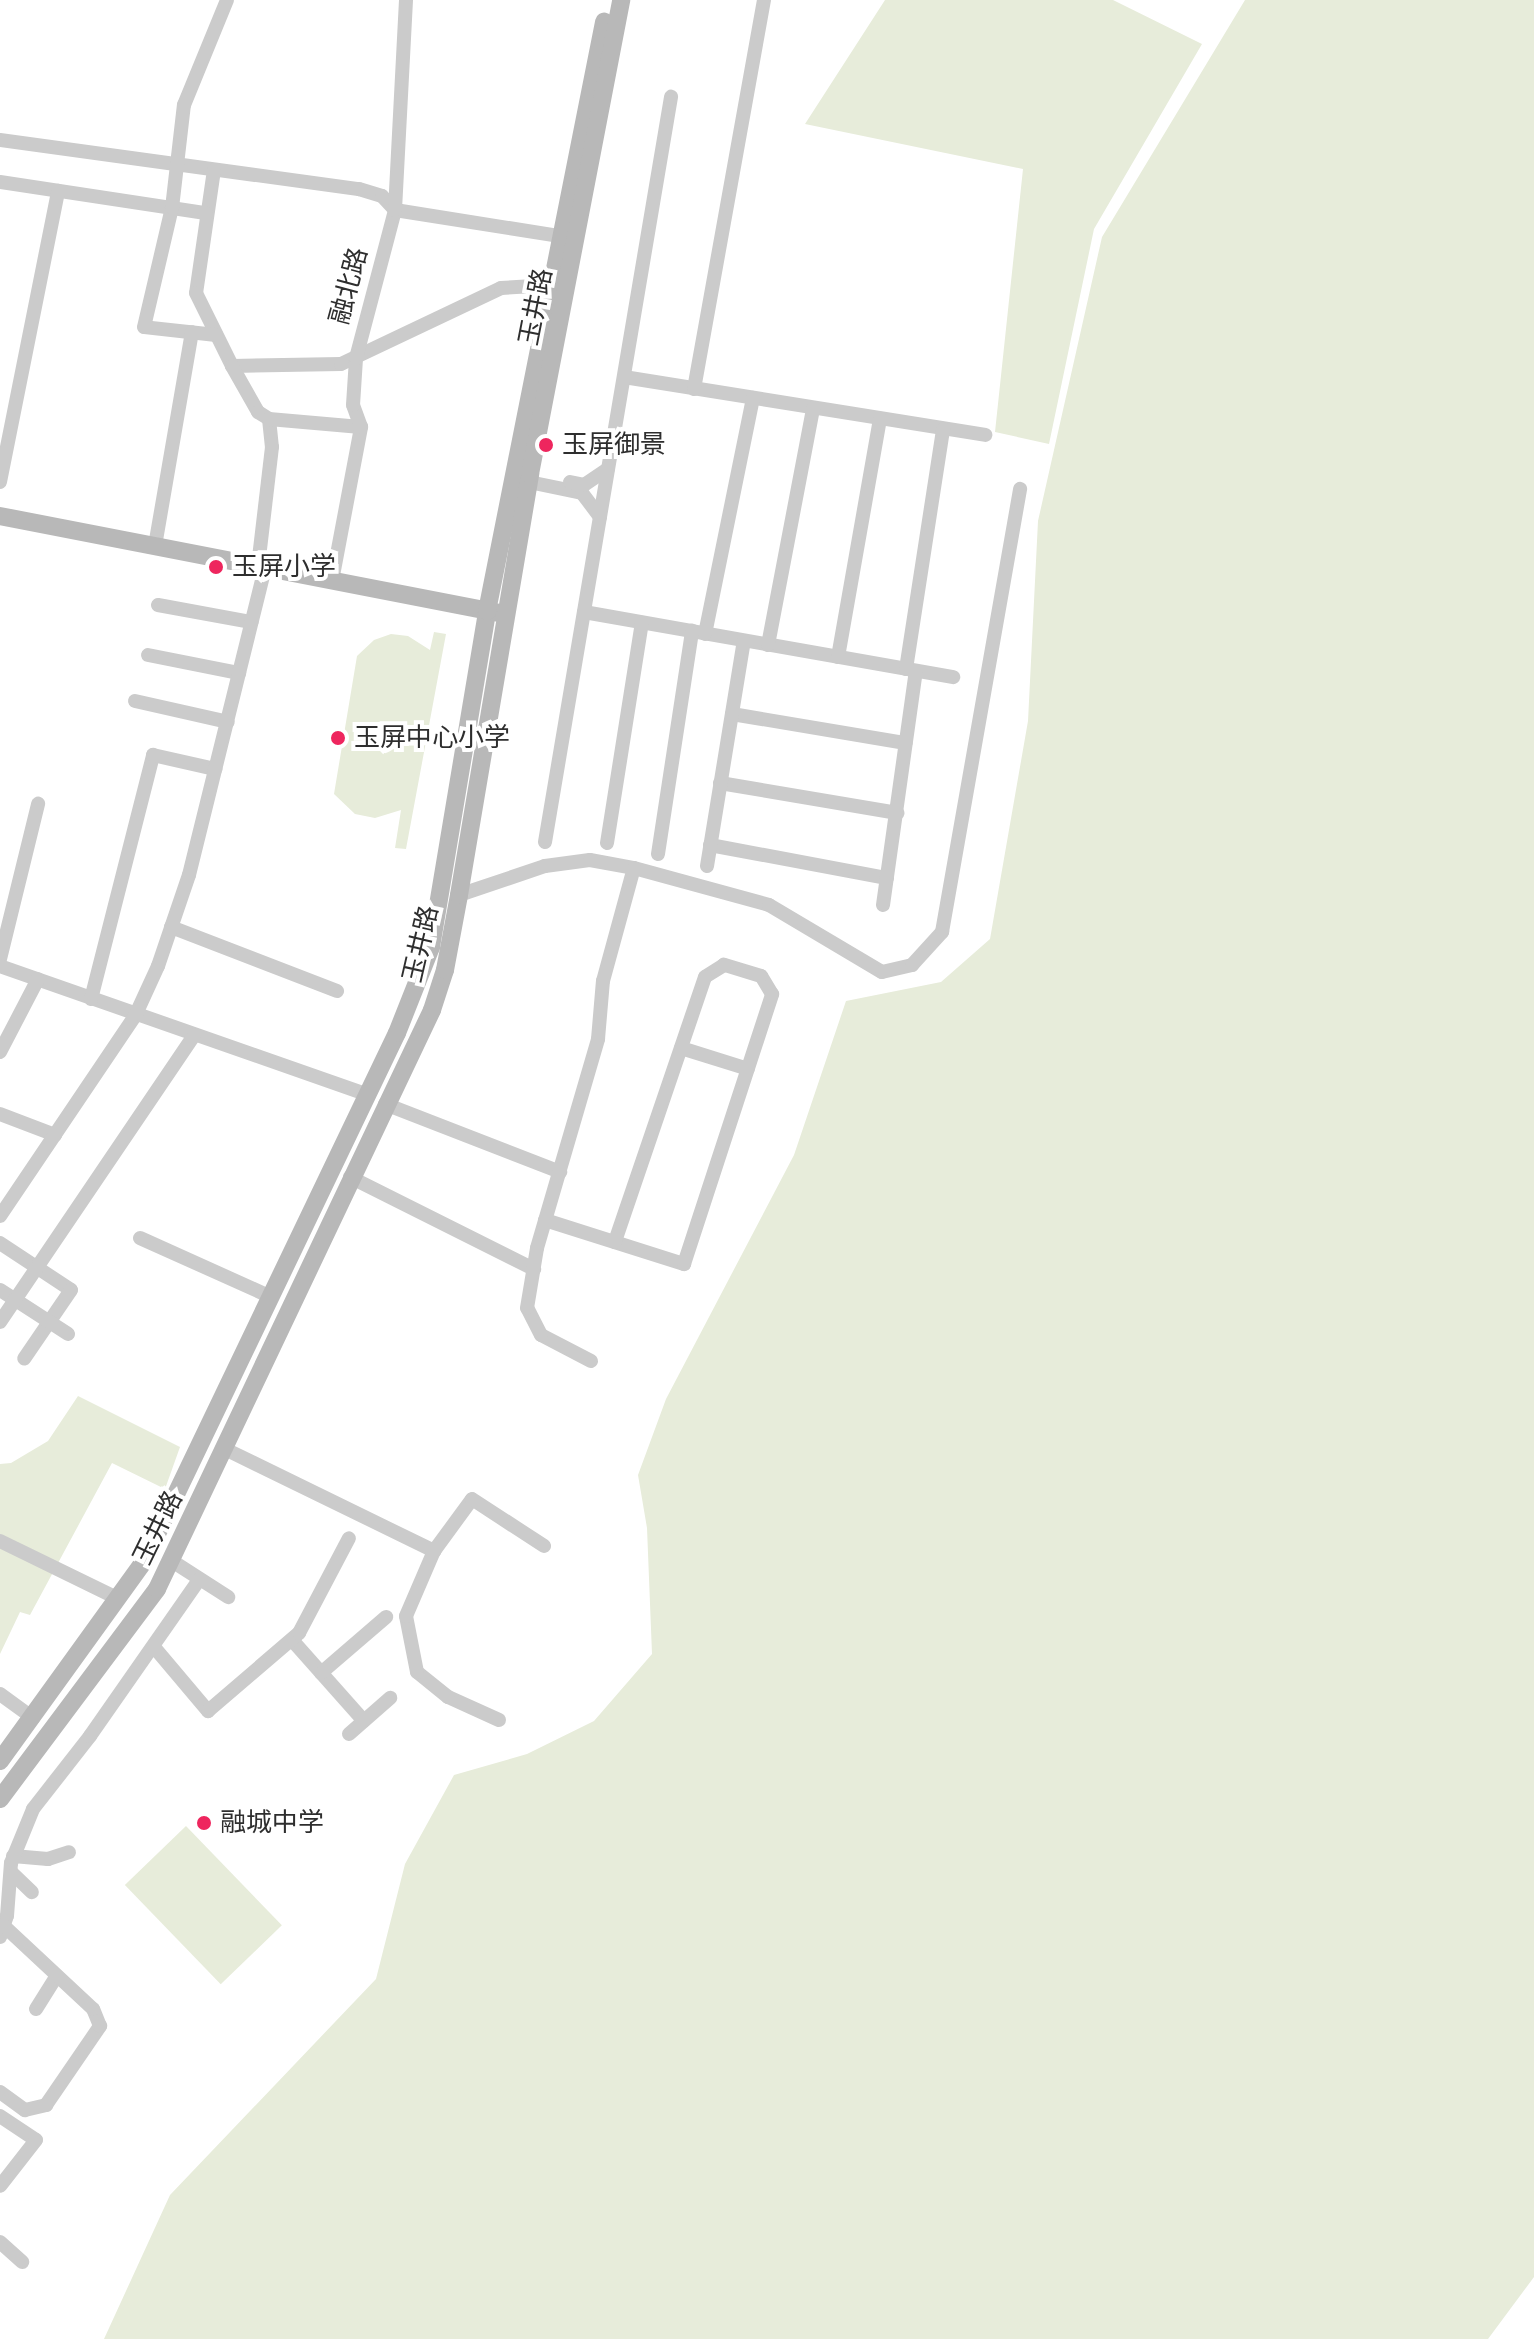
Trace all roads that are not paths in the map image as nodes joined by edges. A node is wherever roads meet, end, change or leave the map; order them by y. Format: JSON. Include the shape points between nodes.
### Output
{"nodes":[{"id":1,"x":227,"y":0,"type":"edge"},
{"id":2,"x":406,"y":0,"type":"edge"},
{"id":3,"x":609,"y":0,"type":"edge"},
{"id":4,"x":621,"y":0,"type":"edge"},
{"id":5,"x":764,"y":0,"type":"edge"},
{"id":6,"x":671,"y":97,"type":"dead end"},
{"id":7,"x":0,"y":140,"type":"edge"},
{"id":8,"x":177,"y":167,"type":"junction"},
{"id":9,"x":214,"y":170,"type":"junction"},
{"id":10,"x":0,"y":182,"type":"edge"},
{"id":11,"x":58,"y":191,"type":"junction"},
{"id":12,"x":172,"y":208,"type":"junction"},
{"id":13,"x":395,"y":210,"type":"junction"},
{"id":14,"x":206,"y":213,"type":"junction"},
{"id":15,"x":560,"y":236,"type":"junction"},
{"id":16,"x":551,"y":285,"type":"junction"},
{"id":17,"x":192,"y":332,"type":"junction"},
{"id":18,"x":216,"y":335,"type":"junction"},
{"id":19,"x":356,"y":358,"type":"junction"},
{"id":20,"x":232,"y":366,"type":"junction"},
{"id":21,"x":624,"y":377,"type":"junction"},
{"id":22,"x":694,"y":389,"type":"junction"},
{"id":23,"x":753,"y":398,"type":"junction"},
{"id":24,"x":813,"y":408,"type":"junction"},
{"id":25,"x":269,"y":419,"type":"junction"},
{"id":26,"x":880,"y":419,"type":"junction"},
{"id":27,"x":361,"y":427,"type":"junction"},
{"id":28,"x":943,"y":429,"type":"junction"},
{"id":29,"x":985,"y":435,"type":"dead end"},
{"id":30,"x":2,"y":464,"type":"edge"},
{"id":31,"x":608,"y":469,"type":"junction"},
{"id":32,"x":530,"y":478,"type":"junction"},
{"id":33,"x":0,"y":482,"type":"edge"},
{"id":34,"x":1020,"y":489,"type":"dead end"},
{"id":35,"x":0,"y":516,"type":"edge"},
{"id":36,"x":600,"y":517,"type":"junction"},
{"id":37,"x":155,"y":546,"type":"junction"},
{"id":38,"x":261,"y":567,"type":"junction"},
{"id":39,"x":332,"y":581,"type":"junction"},
{"id":40,"x":158,"y":605,"type":"dead end"},
{"id":41,"x":584,"y":612,"type":"junction"},
{"id":42,"x":496,"y":613,"type":"junction"},
{"id":43,"x":251,"y":622,"type":"junction"},
{"id":44,"x":642,"y":623,"type":"junction"},
{"id":45,"x":698,"y":632,"type":"junction"},
{"id":46,"x":744,"y":641,"type":"junction"},
{"id":47,"x":768,"y":645,"type":"junction"},
{"id":48,"x":148,"y":655,"type":"dead end"},
{"id":49,"x":838,"y":657,"type":"junction"},
{"id":50,"x":911,"y":670,"type":"junction"},
{"id":51,"x":239,"y":673,"type":"junction"},
{"id":52,"x":953,"y":677,"type":"dead end"},
{"id":53,"x":135,"y":701,"type":"dead end"},
{"id":54,"x":732,"y":714,"type":"junction"},
{"id":55,"x":228,"y":722,"type":"junction"},
{"id":56,"x":906,"y":743,"type":"junction"},
{"id":57,"x":215,"y":769,"type":"junction"},
{"id":58,"x":720,"y":783,"type":"junction"},
{"id":59,"x":38,"y":804,"type":"dead end"},
{"id":60,"x":897,"y":813,"type":"junction"},
{"id":61,"x":545,"y":842,"type":"dead end"},
{"id":62,"x":607,"y":843,"type":"dead end"},
{"id":63,"x":710,"y":845,"type":"junction"},
{"id":64,"x":658,"y":854,"type":"dead end"},
{"id":65,"x":707,"y":866,"type":"dead end"},
{"id":66,"x":634,"y":868,"type":"junction"},
{"id":67,"x":887,"y":878,"type":"junction"},
{"id":68,"x":459,"y":895,"type":"junction"},
{"id":69,"x":883,"y":905,"type":"dead end"},
{"id":70,"x":171,"y":927,"type":"junction"},
{"id":71,"x":0,"y":959,"type":"edge"},
{"id":72,"x":0,"y":966,"type":"edge"},
{"id":73,"x":38,"y":979,"type":"junction"},
{"id":74,"x":337,"y":991,"type":"dead end"},
{"id":75,"x":91,"y":999,"type":"junction"},
{"id":76,"x":136,"y":1014,"type":"junction"},
{"id":77,"x":194,"y":1035,"type":"junction"},
{"id":78,"x":681,"y":1048,"type":"junction"},
{"id":79,"x":0,"y":1052,"type":"edge"},
{"id":80,"x":748,"y":1069,"type":"junction"},
{"id":81,"x":365,"y":1094,"type":"junction"},
{"id":82,"x":385,"y":1104,"type":"junction"},
{"id":83,"x":0,"y":1114,"type":"edge"},
{"id":84,"x":55,"y":1135,"type":"junction"},
{"id":85,"x":560,"y":1172,"type":"junction"},
{"id":86,"x":350,"y":1177,"type":"junction"},
{"id":87,"x":0,"y":1216,"type":"edge"},
{"id":88,"x":545,"y":1220,"type":"junction"},
{"id":89,"x":140,"y":1238,"type":"dead end"},
{"id":90,"x":615,"y":1242,"type":"junction"},
{"id":91,"x":0,"y":1243,"type":"edge"},
{"id":92,"x":37,"y":1268,"type":"junction"},
{"id":93,"x":534,"y":1269,"type":"junction"},
{"id":94,"x":0,"y":1290,"type":"edge"},
{"id":95,"x":271,"y":1297,"type":"junction"},
{"id":96,"x":15,"y":1300,"type":"junction"},
{"id":97,"x":0,"y":1322,"type":"edge"},
{"id":98,"x":49,"y":1322,"type":"junction"},
{"id":99,"x":68,"y":1334,"type":"dead end"},
{"id":100,"x":24,"y":1359,"type":"dead end"},
{"id":101,"x":591,"y":1361,"type":"dead end"},
{"id":102,"x":225,"y":1449,"type":"junction"},
{"id":103,"x":349,"y":1538,"type":"dead end"},
{"id":104,"x":0,"y":1541,"type":"edge"},
{"id":105,"x":544,"y":1546,"type":"dead end"},
{"id":106,"x":434,"y":1551,"type":"junction"},
{"id":107,"x":172,"y":1561,"type":"junction"},
{"id":108,"x":199,"y":1580,"type":"junction"},
{"id":109,"x":228,"y":1597,"type":"dead end"},
{"id":110,"x":119,"y":1599,"type":"junction"},
{"id":111,"x":386,"y":1617,"type":"dead end"},
{"id":112,"x":292,"y":1640,"type":"junction"},
{"id":113,"x":154,"y":1647,"type":"junction"},
{"id":114,"x":321,"y":1673,"type":"junction"},
{"id":115,"x":0,"y":1694,"type":"edge"},
{"id":116,"x":390,"y":1698,"type":"dead end"},
{"id":117,"x":33,"y":1718,"type":"junction"},
{"id":118,"x":499,"y":1720,"type":"dead end"},
{"id":119,"x":364,"y":1721,"type":"junction"},
{"id":120,"x":349,"y":1734,"type":"dead end"},
{"id":121,"x":0,"y":1761,"type":"edge"},
{"id":122,"x":0,"y":1799,"type":"edge"},
{"id":123,"x":69,"y":1852,"type":"dead end"},
{"id":124,"x":13,"y":1856,"type":"junction"},
{"id":125,"x":11,"y":1872,"type":"junction"},
{"id":126,"x":32,"y":1892,"type":"dead end"},
{"id":127,"x":2,"y":1932,"type":"edge"},
{"id":128,"x":57,"y":1976,"type":"junction"},
{"id":129,"x":36,"y":2009,"type":"dead end"},
{"id":130,"x":0,"y":2092,"type":"edge"},
{"id":131,"x":0,"y":2116,"type":"edge"},
{"id":132,"x":0,"y":2186,"type":"edge"},
{"id":133,"x":0,"y":2242,"type":"edge"},
{"id":134,"x":22,"y":2262,"type":"dead end"}],
"edges":[{"from":1,"to":8,"type":"street","via":[[184,105]]},
{"from":2,"to":13,"type":"street","name":"融北路"},
{"from":3,"to":15,"type":"street","name":"玉井路"},
{"from":4,"to":32,"type":"street","name":"玉井路"},
{"from":5,"to":22,"type":"street"},
{"from":6,"to":21,"type":"street"},
{"from":7,"to":8,"type":"street"},
{"from":8,"to":9,"type":"street"},
{"from":8,"to":12,"type":"street"},
{"from":9,"to":13,"type":"street","via":[[359,189],[382,196]]},
{"from":9,"to":14,"type":"street"},
{"from":10,"to":11,"type":"street"},
{"from":11,"to":12,"type":"street"},
{"from":11,"to":30,"type":"street"},
{"from":12,"to":14,"type":"street"},
{"from":12,"to":17,"type":"street","via":[[144,327]]},
{"from":13,"to":15,"type":"street"},
{"from":13,"to":19,"type":"street","name":"融北路"},
{"from":14,"to":18,"type":"street","via":[[196,293]]},
{"from":15,"to":16,"type":"street","name":"玉井路"},
{"from":16,"to":19,"type":"street","via":[[501,288]]},
{"from":16,"to":42,"type":"street","name":"玉井路"},
{"from":17,"to":18,"type":"street"},
{"from":17,"to":37,"type":"street"},
{"from":18,"to":20,"type":"street"},
{"from":19,"to":20,"type":"street","via":[[341,364]]},
{"from":19,"to":27,"type":"street","name":"融北路","via":[[353,405]]},
{"from":20,"to":25,"type":"street","via":[[258,412]]},
{"from":21,"to":22,"type":"street"},
{"from":21,"to":31,"type":"street"},
{"from":22,"to":23,"type":"street"},
{"from":23,"to":24,"type":"street"},
{"from":23,"to":45,"type":"street"},
{"from":24,"to":26,"type":"street"},
{"from":24,"to":47,"type":"street"},
{"from":25,"to":27,"type":"street"},
{"from":25,"to":38,"type":"street","via":[[272,447]]},
{"from":26,"to":28,"type":"street"},
{"from":26,"to":49,"type":"street"},
{"from":27,"to":39,"type":"street","name":"融北路"},
{"from":28,"to":29,"type":"street"},
{"from":28,"to":50,"type":"street"},
{"from":30,"to":33,"type":"street"},
{"from":31,"to":32,"type":"street","via":[[584,485]]},
{"from":31,"to":36,"type":"street"},
{"from":32,"to":36,"type":"street","via":[[582,493]]},
{"from":32,"to":42,"type":"street","name":"玉井路"},
{"from":34,"to":66,"type":"street","via":[[942,932],[912,965],[882,972],[769,905]]},
{"from":35,"to":37,"type":"street"},
{"from":36,"to":41,"type":"street"},
{"from":37,"to":38,"type":"street"},
{"from":38,"to":39,"type":"street"},
{"from":38,"to":43,"type":"street"},
{"from":39,"to":42,"type":"street"},
{"from":40,"to":43,"type":"street"},
{"from":41,"to":44,"type":"street"},
{"from":41,"to":61,"type":"street"},
{"from":42,"to":68,"type":"street","name":"玉井路"},
{"from":42,"to":81,"type":"street","name":"玉井路","via":[[431,947],[397,1033]]},
{"from":43,"to":51,"type":"street"},
{"from":44,"to":45,"type":"street"},
{"from":44,"to":62,"type":"street"},
{"from":45,"to":46,"type":"street"},
{"from":45,"to":64,"type":"street"},
{"from":46,"to":47,"type":"street"},
{"from":46,"to":54,"type":"street"},
{"from":47,"to":49,"type":"street"},
{"from":48,"to":51,"type":"street"},
{"from":49,"to":50,"type":"street"},
{"from":50,"to":52,"type":"street"},
{"from":50,"to":56,"type":"street"},
{"from":51,"to":55,"type":"street"},
{"from":53,"to":55,"type":"street"},
{"from":54,"to":56,"type":"street"},
{"from":54,"to":58,"type":"street"},
{"from":55,"to":57,"type":"street"},
{"from":56,"to":60,"type":"street"},
{"from":57,"to":70,"type":"street"},
{"from":57,"to":75,"type":"street","via":[[153,755]]},
{"from":58,"to":60,"type":"street"},
{"from":58,"to":63,"type":"street"},
{"from":59,"to":71,"type":"street"},
{"from":60,"to":67,"type":"street"},
{"from":63,"to":65,"type":"street"},
{"from":63,"to":67,"type":"street"},
{"from":66,"to":68,"type":"street","via":[[590,860],[545,866]]},
{"from":66,"to":85,"type":"street","via":[[603,981],[598,1039]]},
{"from":67,"to":69,"type":"street"},
{"from":68,"to":82,"type":"street","name":"玉井路","via":[[432,1010]]},
{"from":70,"to":74,"type":"street"},
{"from":70,"to":76,"type":"street"},
{"from":72,"to":73,"type":"street"},
{"from":73,"to":75,"type":"street"},
{"from":73,"to":79,"type":"street"},
{"from":75,"to":76,"type":"street"},
{"from":76,"to":77,"type":"street"},
{"from":76,"to":84,"type":"street"},
{"from":77,"to":81,"type":"street"},
{"from":77,"to":92,"type":"street"},
{"from":78,"to":80,"type":"street"},
{"from":78,"to":80,"type":"street","via":[[705,977],[724,965],[761,976],[772,994]]},
{"from":78,"to":90,"type":"street"},
{"from":80,"to":90,"type":"street","via":[[684,1264]]},
{"from":81,"to":95,"type":"street","name":"玉井路"},
{"from":82,"to":85,"type":"street"},
{"from":82,"to":86,"type":"street","name":"玉井路"},
{"from":83,"to":84,"type":"street"},
{"from":84,"to":87,"type":"street"},
{"from":85,"to":88,"type":"street"},
{"from":86,"to":93,"type":"street"},
{"from":86,"to":102,"type":"street","name":"玉井路"},
{"from":88,"to":90,"type":"street"},
{"from":88,"to":93,"type":"street"},
{"from":89,"to":95,"type":"street"},
{"from":91,"to":92,"type":"street"},
{"from":92,"to":96,"type":"street"},
{"from":92,"to":98,"type":"street","via":[[71,1290]]},
{"from":93,"to":101,"type":"street","via":[[527,1308],[541,1335]]},
{"from":94,"to":96,"type":"street"},
{"from":95,"to":110,"type":"street","name":"玉井路","via":[[144,1561]]},
{"from":96,"to":97,"type":"street"},
{"from":96,"to":98,"type":"street"},
{"from":98,"to":99,"type":"street"},
{"from":98,"to":100,"type":"street"},
{"from":102,"to":106,"type":"street"},
{"from":102,"to":107,"type":"street","name":"玉井路"},
{"from":103,"to":112,"type":"street"},
{"from":104,"to":110,"type":"street"},
{"from":105,"to":106,"type":"street","via":[[472,1499]]},
{"from":106,"to":118,"type":"street","via":[[406,1616],[417,1672],[448,1697]]},
{"from":107,"to":108,"type":"street"},
{"from":107,"to":122,"type":"street","name":"玉井路","via":[[157,1589]]},
{"from":108,"to":109,"type":"street"},
{"from":108,"to":113,"type":"street"},
{"from":110,"to":117,"type":"street","name":"玉井路"},
{"from":111,"to":114,"type":"street"},
{"from":112,"to":113,"type":"street","via":[[208,1711]]},
{"from":112,"to":114,"type":"street"},
{"from":113,"to":124,"type":"street","via":[[33,1809]]},
{"from":114,"to":119,"type":"street"},
{"from":115,"to":117,"type":"street"},
{"from":116,"to":119,"type":"street"},
{"from":117,"to":121,"type":"street","name":"玉井路"},
{"from":119,"to":120,"type":"street"},
{"from":123,"to":124,"type":"street","via":[[48,1859]]},
{"from":124,"to":125,"type":"street"},
{"from":125,"to":126,"type":"street"},
{"from":125,"to":127,"type":"street"},
{"from":127,"to":128,"type":"street"},
{"from":128,"to":129,"type":"street"},
{"from":128,"to":130,"type":"street","via":[[93,2009],[100,2026],[46,2105],[25,2110]]},
{"from":131,"to":132,"type":"street","via":[[36,2140]]},
{"from":133,"to":134,"type":"street"}]}
